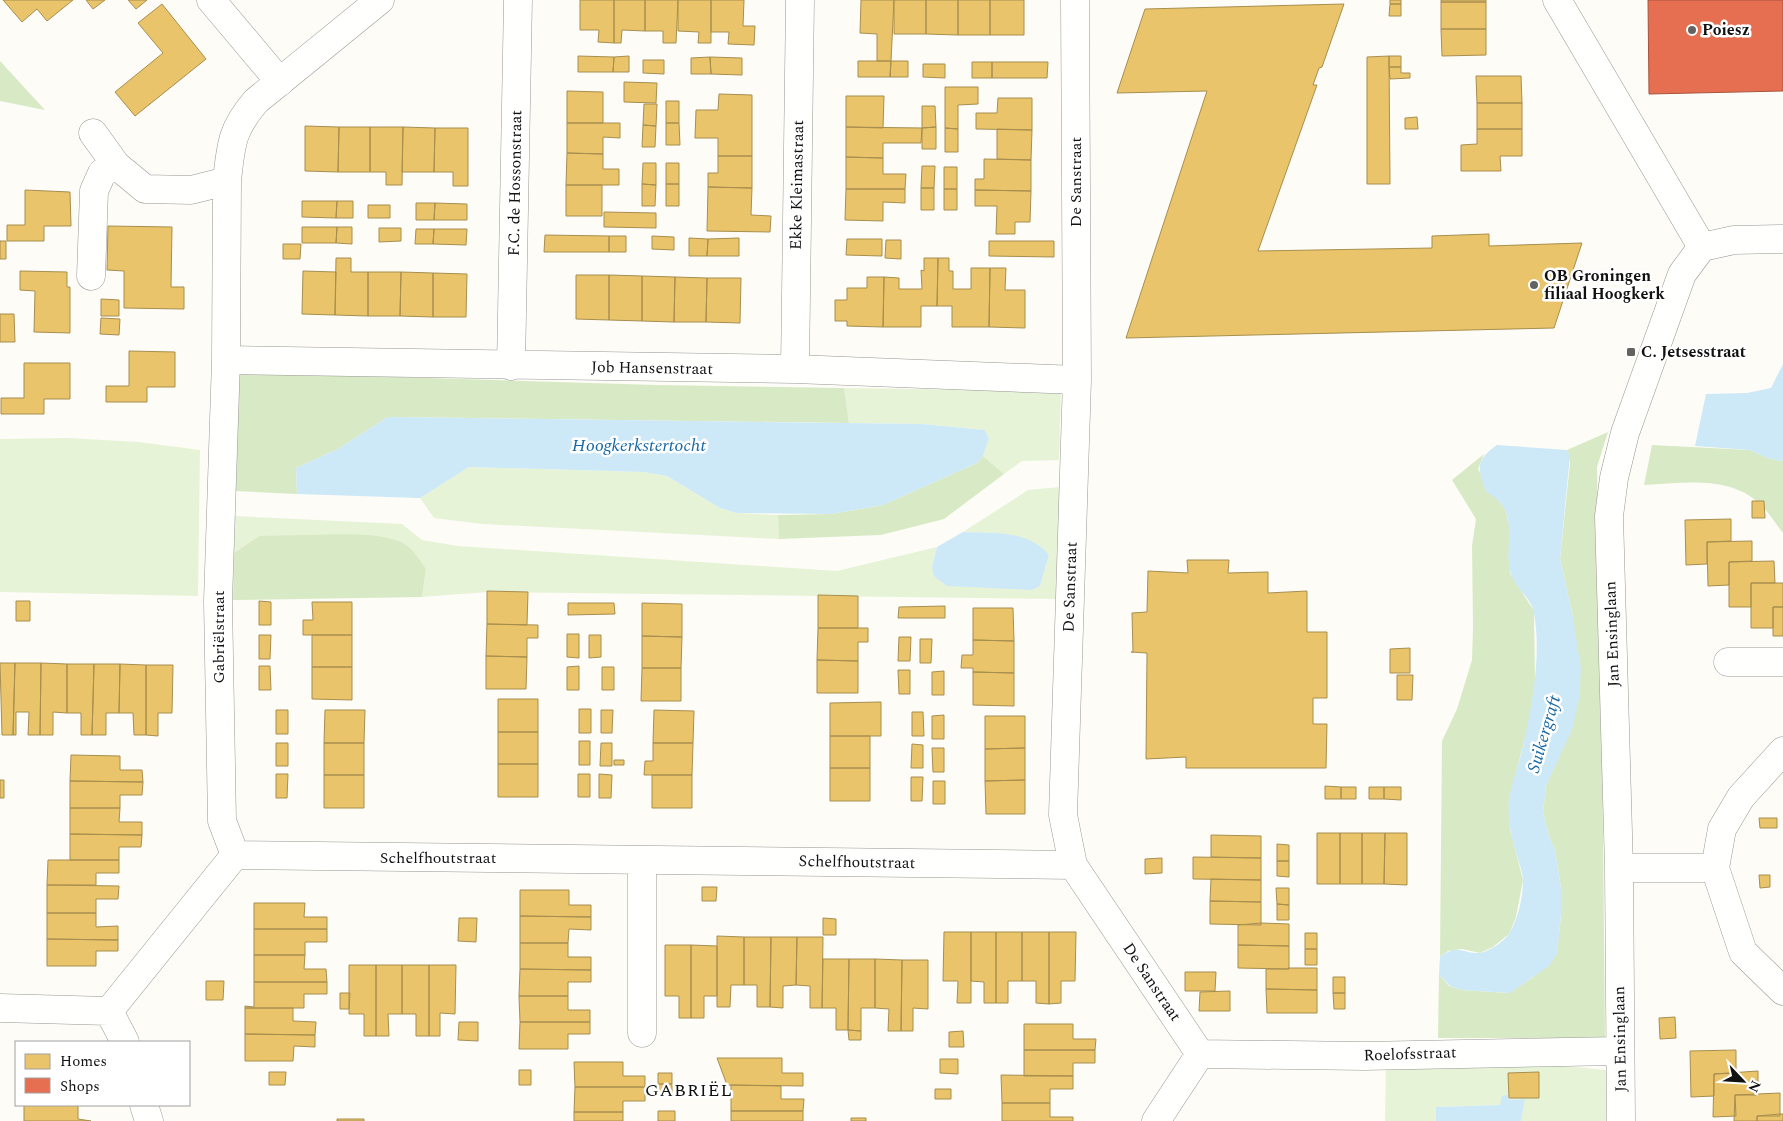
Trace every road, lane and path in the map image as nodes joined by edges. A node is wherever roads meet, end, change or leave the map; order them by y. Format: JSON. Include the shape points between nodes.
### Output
{"nodes":[{"id":1,"x":211,"y":0,"type":"edge"},
{"id":2,"x":380,"y":0,"type":"edge"},
{"id":3,"x":518,"y":0,"type":"edge"},
{"id":4,"x":800,"y":0,"type":"edge"},
{"id":5,"x":1075,"y":0,"type":"edge"},
{"id":6,"x":1557,"y":0,"type":"edge"},
{"id":7,"x":280,"y":82,"type":"junction"},
{"id":8,"x":93,"y":133,"type":"dead end"},
{"id":9,"x":116,"y":165,"type":"junction"},
{"id":10,"x":227,"y":181,"type":"junction"},
{"id":11,"x":1783,"y":239,"type":"edge"},
{"id":12,"x":1702,"y":246,"type":"junction"},
{"id":13,"x":91,"y":276,"type":"dead end"},
{"id":14,"x":226,"y":360,"type":"junction"},
{"id":15,"x":511,"y":366,"type":"junction"},
{"id":16,"x":795,"y":370,"type":"junction"},
{"id":17,"x":1077,"y":380,"type":"junction"},
{"id":18,"x":1728,"y":662,"type":"dead end"},
{"id":19,"x":1783,"y":662,"type":"edge"},
{"id":20,"x":1783,"y":751,"type":"edge"},
{"id":21,"x":235,"y":855,"type":"junction"},
{"id":22,"x":642,"y":860,"type":"junction"},
{"id":23,"x":1073,"y":865,"type":"junction"},
{"id":24,"x":1619,"y":868,"type":"junction"},
{"id":25,"x":1715,"y":868,"type":"junction"},
{"id":26,"x":1783,"y":991,"type":"edge"},
{"id":27,"x":0,"y":1008,"type":"edge"},
{"id":28,"x":109,"y":1011,"type":"junction"},
{"id":29,"x":642,"y":1033,"type":"dead end"},
{"id":30,"x":124,"y":1041,"type":"edge"},
{"id":31,"x":1619,"y":1051,"type":"junction"},
{"id":32,"x":1200,"y":1054,"type":"junction"},
{"id":33,"x":144,"y":1106,"type":"edge"},
{"id":34,"x":149,"y":1121,"type":"edge"},
{"id":35,"x":1156,"y":1121,"type":"edge"},
{"id":36,"x":1621,"y":1121,"type":"edge"}],
"edges":[{"from":1,"to":7,"type":"street"},
{"from":2,"to":7,"type":"street","name":"Gabriëlstraat"},
{"from":3,"to":15,"type":"street","name":"F.C. de Hossonstraat"},
{"from":4,"to":16,"type":"street","name":"Ekke Kleimastraat"},
{"from":5,"to":17,"type":"street","name":"De Sanstraat"},
{"from":6,"to":12,"type":"street"},
{"from":7,"to":10,"type":"street","name":"Gabriëlstraat","via":[[241,118],[232,142]]},
{"from":8,"to":9,"type":"street"},
{"from":9,"to":10,"type":"street","via":[[145,189],[191,190]]},
{"from":9,"to":13,"type":"street","via":[[102,173],[94,191]]},
{"from":10,"to":14,"type":"street","name":"Gabriëlstraat"},
{"from":11,"to":12,"type":"street","via":[[1734,240]]},
{"from":12,"to":24,"type":"street","name":"Jan Ensinglaan","via":[[1682,274],[1628,424],[1614,478],[1609,516]]},
{"from":14,"to":15,"type":"street","name":"Job Hansenstraat"},
{"from":14,"to":21,"type":"street","name":"Gabriëlstraat","via":[[218,601],[222,820]]},
{"from":15,"to":16,"type":"street","name":"Job Hansenstraat"},
{"from":16,"to":17,"type":"street","name":"Job Hansenstraat"},
{"from":17,"to":23,"type":"street","name":"De Sanstraat","via":[[1063,815]]},
{"from":18,"to":19,"type":"street"},
{"from":20,"to":25,"type":"street","via":[[1741,797],[1722,829]]},
{"from":21,"to":22,"type":"street","name":"Schelfhoutstraat"},
{"from":21,"to":28,"type":"street"},
{"from":22,"to":23,"type":"street","name":"Schelfhoutstraat"},
{"from":22,"to":29,"type":"street"},
{"from":23,"to":32,"type":"street","name":"De Sanstraat"},
{"from":24,"to":25,"type":"street"},
{"from":24,"to":31,"type":"street","name":"Jan Ensinglaan"},
{"from":25,"to":26,"type":"street","via":[[1743,952]]},
{"from":27,"to":28,"type":"street"},
{"from":28,"to":30,"type":"street"},
{"from":31,"to":32,"type":"street","name":"Roelofsstraat","via":[[1364,1056]]},
{"from":31,"to":36,"type":"street","name":"Jan Ensinglaan"},
{"from":32,"to":35,"type":"street"},
{"from":33,"to":34,"type":"street"}]}
